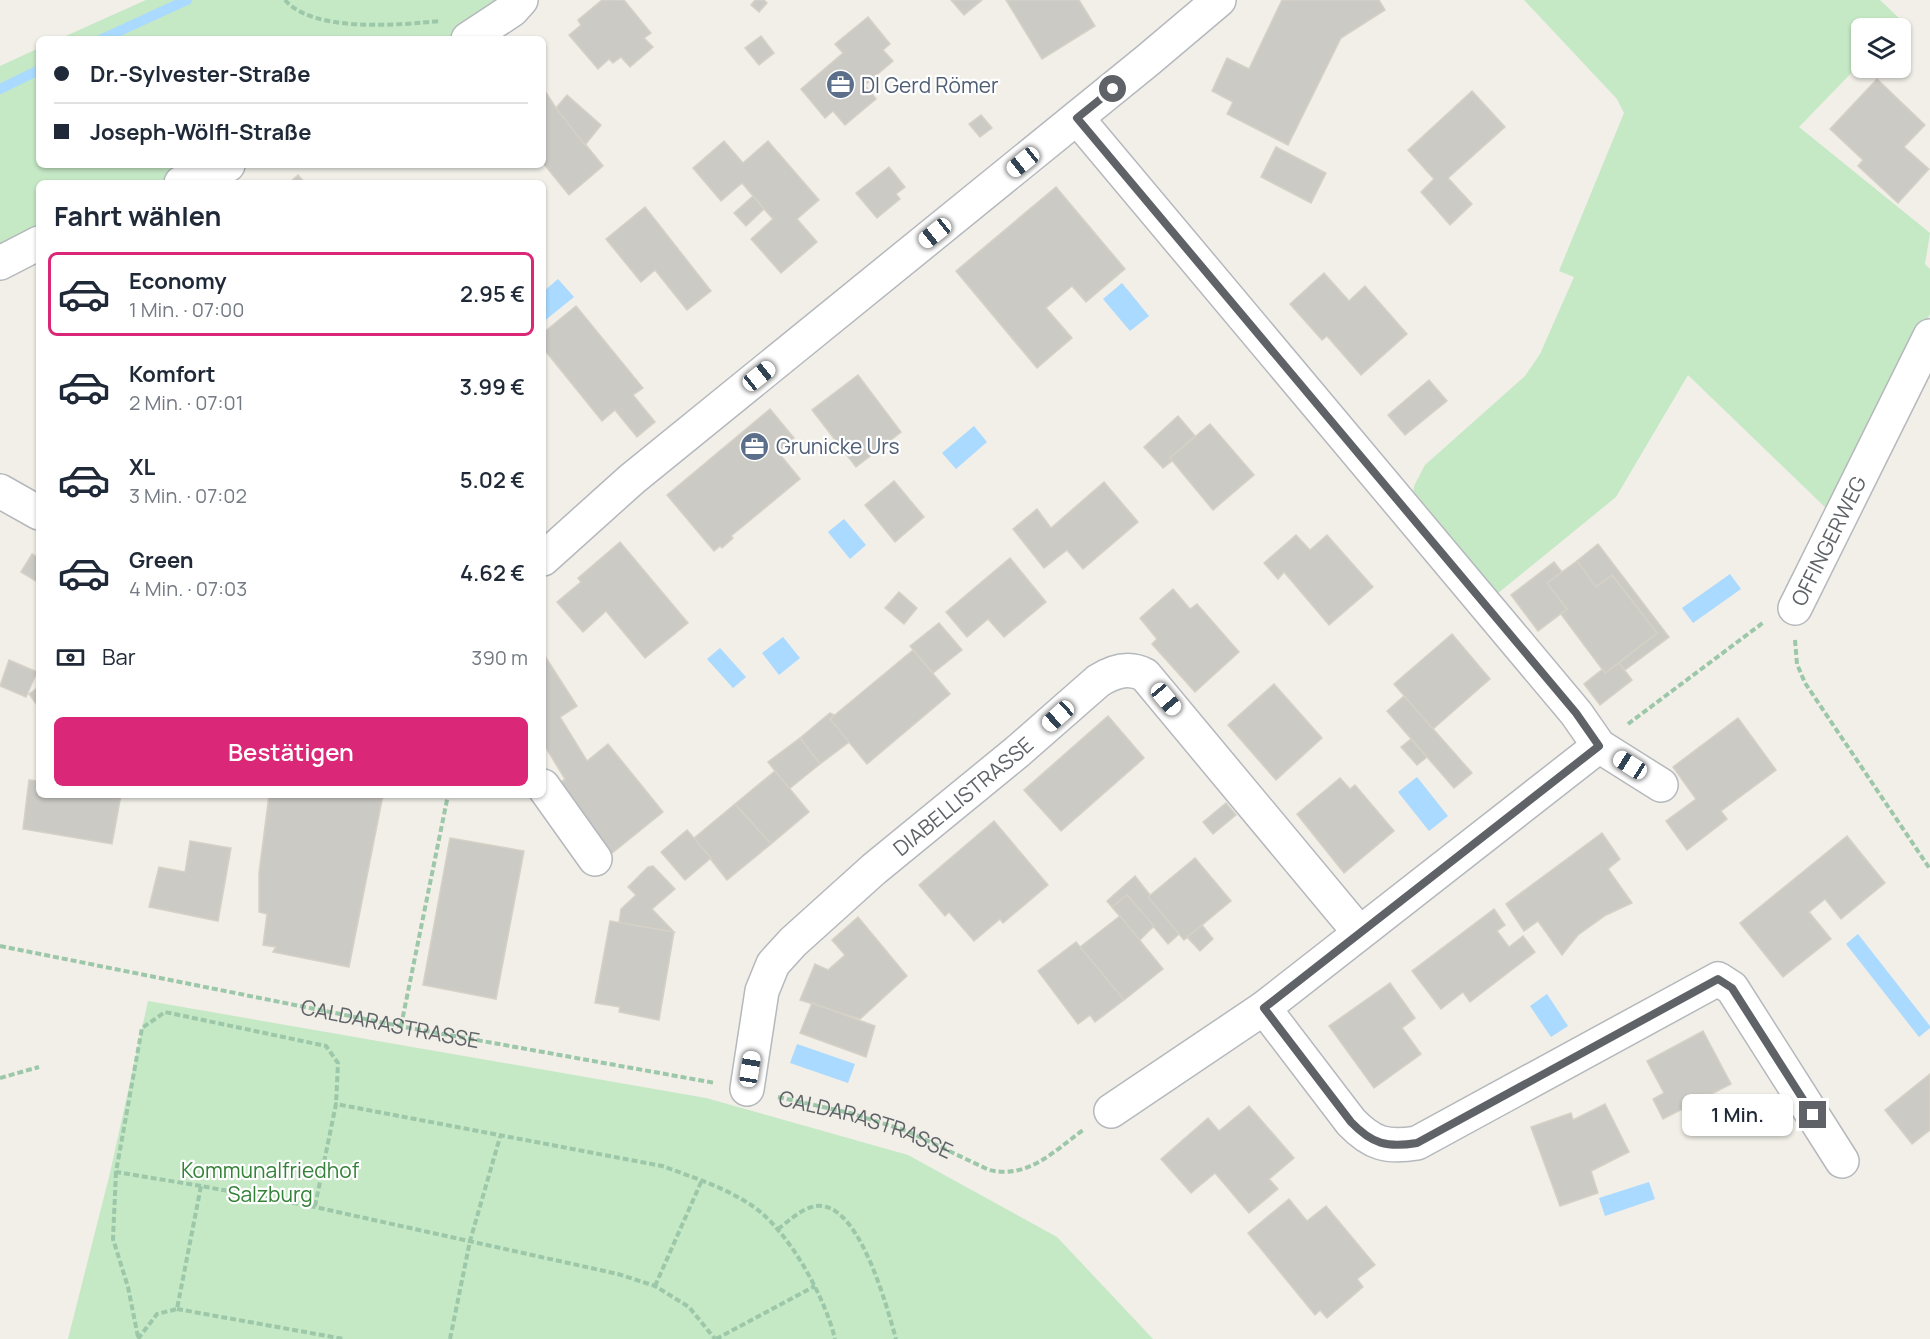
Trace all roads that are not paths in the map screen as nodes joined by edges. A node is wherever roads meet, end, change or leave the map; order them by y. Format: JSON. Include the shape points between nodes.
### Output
{"nodes":[{"id":1,"x":521,"y":0,"type":"edge"},
{"id":2,"x":1219,"y":0,"type":"edge"},
{"id":3,"x":459,"y":29,"type":"edge"},
{"id":4,"x":1077,"y":118,"type":"junction"},
{"id":5,"x":220,"y":168,"type":"edge"},
{"id":6,"x":189,"y":180,"type":"edge"},
{"id":7,"x":36,"y":245,"type":"edge"},
{"id":8,"x":0,"y":263,"type":"edge"},
{"id":9,"x":1930,"y":336,"type":"edge"},
{"id":10,"x":1922,"y":370,"type":"edge"},
{"id":11,"x":0,"y":490,"type":"edge"},
{"id":12,"x":36,"y":511,"type":"edge"},
{"id":13,"x":546,"y":557,"type":"edge"},
{"id":14,"x":1795,"y":608,"type":"road end"},
{"id":15,"x":1599,"y":746,"type":"junction"},
{"id":16,"x":1661,"y":784,"type":"dead end"},
{"id":17,"x":546,"y":790,"type":"edge"},
{"id":18,"x":595,"y":859,"type":"dead end"},
{"id":19,"x":1359,"y":932,"type":"junction"},
{"id":20,"x":1264,"y":1008,"type":"junction"},
{"id":21,"x":747,"y":1089,"type":"road end"},
{"id":22,"x":1111,"y":1111,"type":"road end"},
{"id":23,"x":1842,"y":1161,"type":"dead end"}],
"edges":[{"from":1,"to":3,"type":"street","via":[[512,10]]},
{"from":2,"to":4,"type":"street"},
{"from":4,"to":13,"type":"street","via":[[632,479]]},
{"from":4,"to":15,"type":"street","via":[[1576,713]]},
{"from":5,"to":6,"type":"street"},
{"from":7,"to":8,"type":"street"},
{"from":9,"to":10,"type":"street","name":"OFFINGERWEG"},
{"from":10,"to":14,"type":"street","name":"OFFINGERWEG"},
{"from":11,"to":12,"type":"street"},
{"from":15,"to":16,"type":"street"},
{"from":15,"to":19,"type":"street"},
{"from":17,"to":18,"type":"street"},
{"from":19,"to":20,"type":"street"},
{"from":19,"to":21,"type":"street","name":"DIABELLISTRASSE","via":[[1145,675],[1124,670],[1110,673],[874,869],[773,964],[762,991]]},
{"from":20,"to":22,"type":"street"},
{"from":20,"to":23,"type":"street","via":[[1351,1122],[1379,1143],[1399,1146],[1417,1143],[1718,979],[1732,988]]}]}
